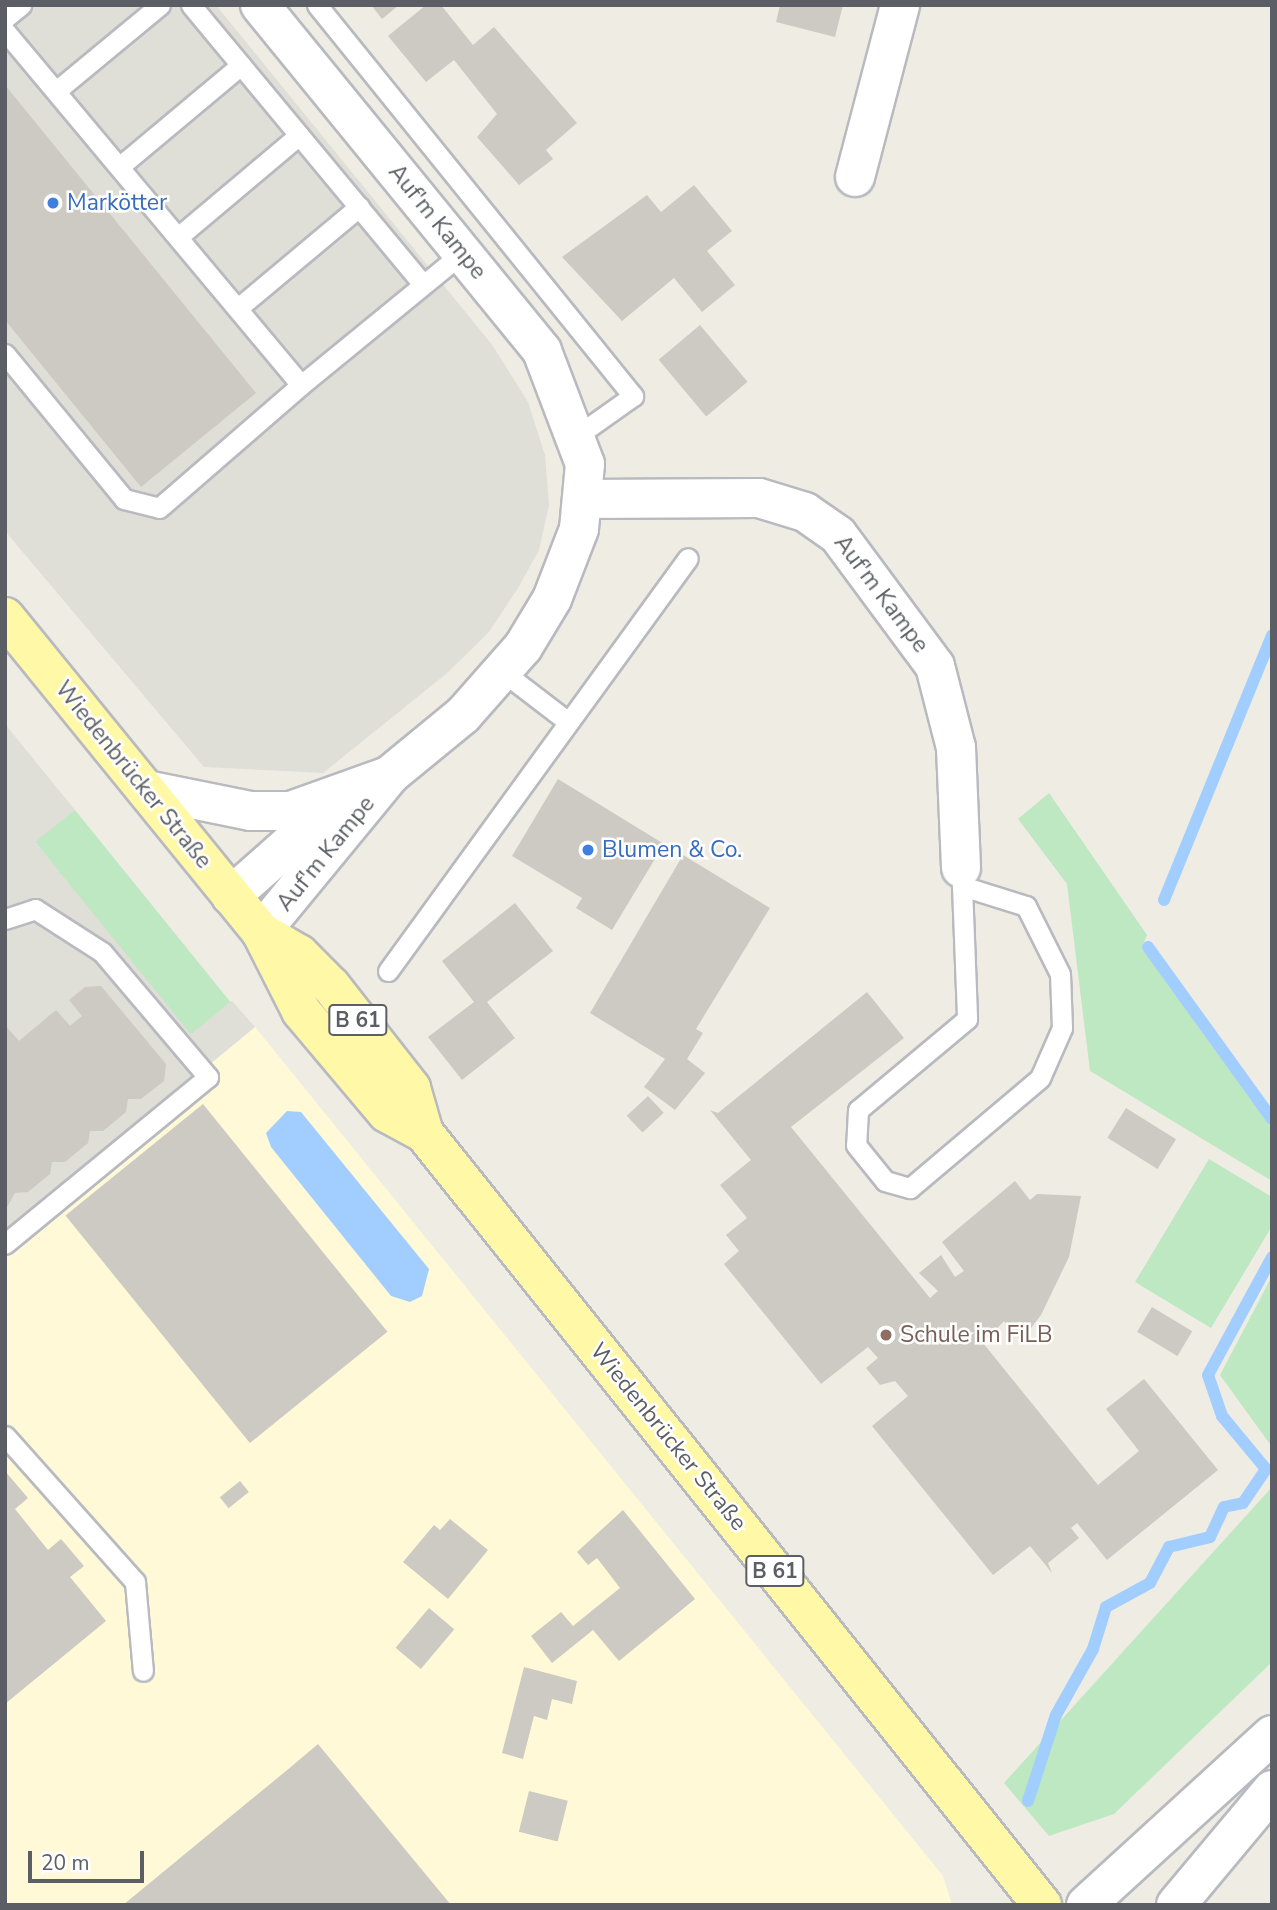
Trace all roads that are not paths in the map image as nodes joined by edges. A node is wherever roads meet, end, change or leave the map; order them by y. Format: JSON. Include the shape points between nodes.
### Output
{"nodes":[{"id":1,"x":21,"y":5,"type":"edge"},
{"id":2,"x":160,"y":5,"type":"edge"},
{"id":3,"x":191,"y":5,"type":"edge"},
{"id":4,"x":260,"y":5,"type":"edge"},
{"id":5,"x":317,"y":5,"type":"edge"},
{"id":6,"x":900,"y":5,"type":"edge"},
{"id":7,"x":5,"y":18,"type":"edge"},
{"id":8,"x":5,"y":31,"type":"edge"},
{"id":9,"x":241,"y":65,"type":"junction"},
{"id":10,"x":56,"y":91,"type":"junction"},
{"id":11,"x":299,"y":135,"type":"junction"},
{"id":12,"x":120,"y":167,"type":"junction"},
{"id":13,"x":855,"y":177,"type":"dead end"},
{"id":14,"x":359,"y":207,"type":"junction"},
{"id":15,"x":178,"y":237,"type":"junction"},
{"id":16,"x":462,"y":253,"type":"junction"},
{"id":17,"x":422,"y":283,"type":"junction"},
{"id":18,"x":238,"y":309,"type":"junction"},
{"id":19,"x":5,"y":354,"type":"edge"},
{"id":20,"x":301,"y":384,"type":"junction"},
{"id":21,"x":578,"y":435,"type":"junction"},
{"id":22,"x":583,"y":499,"type":"junction"},
{"id":23,"x":688,"y":558,"type":"dead end"},
{"id":24,"x":5,"y":617,"type":"edge"},
{"id":25,"x":503,"y":673,"type":"junction"},
{"id":26,"x":567,"y":721,"type":"junction"},
{"id":27,"x":390,"y":775,"type":"junction"},
{"id":28,"x":147,"y":790,"type":"junction"},
{"id":29,"x":348,"y":793,"type":"junction"},
{"id":30,"x":962,"y":877,"type":"junction"},
{"id":31,"x":231,"y":896,"type":"junction"},
{"id":32,"x":5,"y":919,"type":"edge"},
{"id":33,"x":261,"y":932,"type":"junction"},
{"id":34,"x":388,"y":971,"type":"dead end"},
{"id":35,"x":5,"y":1244,"type":"edge"},
{"id":36,"x":5,"y":1436,"type":"edge"},
{"id":37,"x":143,"y":1671,"type":"dead end"},
{"id":38,"x":1272,"y":1735,"type":"edge"},
{"id":39,"x":1272,"y":1790,"type":"edge"},
{"id":40,"x":1042,"y":1905,"type":"edge"},
{"id":41,"x":1086,"y":1905,"type":"edge"},
{"id":42,"x":1176,"y":1905,"type":"edge"}],
"edges":[{"from":1,"to":7,"type":"lane"},
{"from":2,"to":10,"type":"lane"},
{"from":3,"to":9,"type":"lane"},
{"from":4,"to":16,"type":"street","name":"Auf'm Kampe"},
{"from":5,"to":21,"type":"lane","via":[[634,396]]},
{"from":6,"to":13,"type":"street"},
{"from":8,"to":10,"type":"lane"},
{"from":9,"to":11,"type":"lane"},
{"from":9,"to":12,"type":"lane"},
{"from":10,"to":12,"type":"lane"},
{"from":11,"to":14,"type":"lane"},
{"from":11,"to":15,"type":"lane"},
{"from":12,"to":15,"type":"lane"},
{"from":14,"to":17,"type":"lane"},
{"from":14,"to":18,"type":"lane"},
{"from":15,"to":18,"type":"lane"},
{"from":16,"to":17,"type":"lane"},
{"from":16,"to":21,"type":"street","name":"Auf'm Kampe","via":[[542,351]]},
{"from":17,"to":20,"type":"lane"},
{"from":18,"to":20,"type":"lane"},
{"from":19,"to":20,"type":"lane","via":[[124,499],[159,508]]},
{"from":21,"to":22,"type":"street","name":"Auf'm Kampe"},
{"from":22,"to":25,"type":"street","name":"Auf'm Kampe","via":[[579,529],[552,599]]},
{"from":22,"to":30,"type":"street","name":"Auf'm Kampe","via":[[759,498],[805,512],[838,535],[935,666],[956,748]]},
{"from":23,"to":26,"type":"lane"},
{"from":24,"to":28,"type":"main road","name":"Wiedenbrücker Straße","number":"B 61"},
{"from":25,"to":26,"type":"lane"},
{"from":25,"to":27,"type":"street","name":"Auf'm Kampe"},
{"from":26,"to":34,"type":"lane"},
{"from":27,"to":29,"type":"street","name":"Auf'm Kampe"},
{"from":27,"to":33,"type":"street","name":"Auf'm Kampe"},
{"from":28,"to":29,"type":"street","name":"Auf'm Kampe","via":[[250,811],[291,811]]},
{"from":28,"to":31,"type":"main road","name":"Wiedenbrücker Straße","number":"B 61"},
{"from":29,"to":31,"type":"street","name":"Auf'm Kampe"},
{"from":30,"to":30,"type":"lane","via":[[967,1019],[858,1110],[856,1145],[885,1181],[910,1188],[1041,1078],[1062,1028],[1060,974],[1026,905]]},
{"from":31,"to":33,"type":"main road","name":"Wiedenbrücker Straße","number":"B 61"},
{"from":32,"to":35,"type":"lane","via":[[35,909],[102,952],[208,1077]]},
{"from":33,"to":40,"type":"main road","name":"Wiedenbrücker Straße","number":"B 61","via":[[301,1011],[387,1113],[424,1133]]},
{"from":36,"to":37,"type":"lane","via":[[135,1582]]},
{"from":38,"to":41,"type":"street"},
{"from":39,"to":42,"type":"street"}]}
